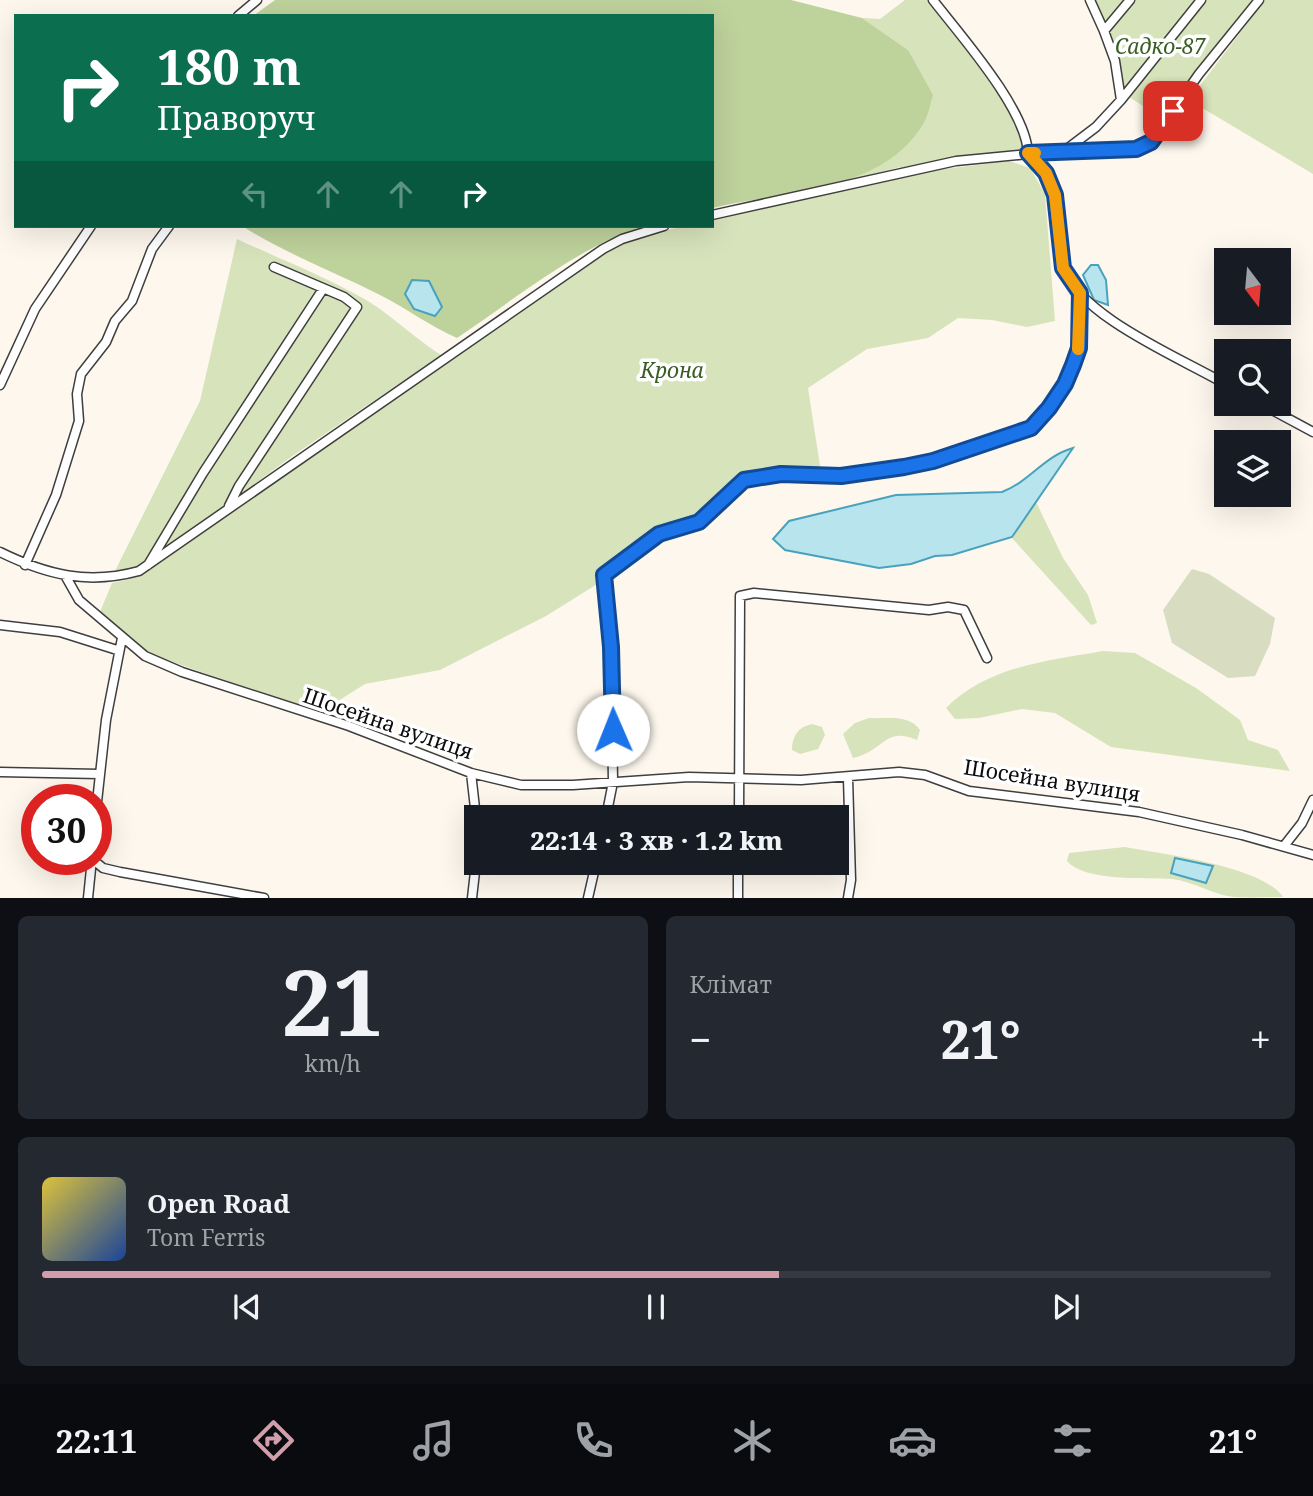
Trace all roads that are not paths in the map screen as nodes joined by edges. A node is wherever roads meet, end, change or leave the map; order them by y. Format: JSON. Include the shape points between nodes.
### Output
{"nodes":[{"id":1,"x":257,"y":0,"type":"edge"},
{"id":2,"x":933,"y":0,"type":"edge"},
{"id":3,"x":1090,"y":0,"type":"edge"},
{"id":4,"x":1130,"y":0,"type":"edge"},
{"id":5,"x":1201,"y":0,"type":"edge"},
{"id":6,"x":1259,"y":0,"type":"edge"},
{"id":7,"x":240,"y":14,"type":"edge"},
{"id":8,"x":1104,"y":31,"type":"junction"},
{"id":9,"x":1121,"y":100,"type":"junction"},
{"id":10,"x":1028,"y":153,"type":"junction"},
{"id":11,"x":1061,"y":153,"type":"junction"},
{"id":12,"x":714,"y":215,"type":"edge"},
{"id":13,"x":90,"y":228,"type":"edge"},
{"id":14,"x":168,"y":228,"type":"edge"},
{"id":15,"x":656,"y":228,"type":"edge"},
{"id":16,"x":274,"y":267,"type":"dead end"},
{"id":17,"x":323,"y":289,"type":"junction"},
{"id":18,"x":1080,"y":293,"type":"junction"},
{"id":19,"x":1214,"y":378,"type":"edge"},
{"id":20,"x":0,"y":385,"type":"edge"},
{"id":21,"x":1283,"y":416,"type":"edge"},
{"id":22,"x":1313,"y":432,"type":"edge"},
{"id":23,"x":229,"y":506,"type":"junction"},
{"id":24,"x":0,"y":552,"type":"edge"},
{"id":25,"x":25,"y":565,"type":"junction"},
{"id":26,"x":148,"y":565,"type":"junction"},
{"id":27,"x":66,"y":577,"type":"junction"},
{"id":28,"x":0,"y":625,"type":"edge"},
{"id":29,"x":122,"y":638,"type":"junction"},
{"id":30,"x":117,"y":650,"type":"junction"},
{"id":31,"x":988,"y":658,"type":"dead end"},
{"id":32,"x":0,"y":772,"type":"edge"},
{"id":33,"x":471,"y":773,"type":"junction"},
{"id":34,"x":99,"y":774,"type":"junction"},
{"id":35,"x":848,"y":778,"type":"junction"},
{"id":36,"x":740,"y":779,"type":"junction"},
{"id":37,"x":613,"y":782,"type":"junction"},
{"id":38,"x":98,"y":784,"type":"edge"},
{"id":39,"x":1313,"y":800,"type":"edge"},
{"id":40,"x":475,"y":805,"type":"edge"},
{"id":41,"x":608,"y":805,"type":"edge"},
{"id":42,"x":739,"y":805,"type":"edge"},
{"id":43,"x":1284,"y":846,"type":"junction"},
{"id":44,"x":1313,"y":855,"type":"edge"},
{"id":45,"x":112,"y":870,"type":"edge"},
{"id":46,"x":90,"y":875,"type":"edge"},
{"id":47,"x":475,"y":875,"type":"edge"},
{"id":48,"x":593,"y":875,"type":"edge"},
{"id":49,"x":738,"y":875,"type":"edge"},
{"id":50,"x":88,"y":898,"type":"edge"},
{"id":51,"x":264,"y":898,"type":"edge"},
{"id":52,"x":472,"y":898,"type":"edge"},
{"id":53,"x":588,"y":898,"type":"edge"},
{"id":54,"x":738,"y":898,"type":"edge"},
{"id":55,"x":848,"y":898,"type":"edge"}],
"edges":[{"from":1,"to":7,"type":"street"},
{"from":2,"to":10,"type":"street","via":[[1007,101],[1028,141]]},
{"from":3,"to":8,"type":"street"},
{"from":4,"to":8,"type":"street"},
{"from":5,"to":9,"type":"street"},
{"from":6,"to":11,"type":"street","via":[[1151,142],[1136,149]]},
{"from":8,"to":9,"type":"street","via":[[1115,61]]},
{"from":9,"to":11,"type":"street","via":[[1096,127]]},
{"from":10,"to":11,"type":"street"},
{"from":10,"to":12,"type":"street","via":[[956,161]]},
{"from":10,"to":18,"type":"street","via":[[1046,173],[1055,195],[1063,268]]},
{"from":13,"to":20,"type":"street","via":[[35,309]]},
{"from":14,"to":25,"type":"street","via":[[152,249],[132,300],[80,374],[79,421],[56,495]]},
{"from":15,"to":23,"type":"street","via":[[603,249]]},
{"from":16,"to":17,"type":"street"},
{"from":17,"to":23,"type":"street","via":[[357,307]]},
{"from":17,"to":26,"type":"street"},
{"from":18,"to":19,"type":"street","via":[[1118,325]]},
{"from":18,"to":37,"type":"street","via":[[1079,348],[1073,365],[1065,384],[1031,428],[933,461],[841,476],[781,474],[744,480],[699,522],[659,534],[604,575],[611,647]]},
{"from":21,"to":22,"type":"street"},
{"from":23,"to":26,"type":"street"},
{"from":24,"to":25,"type":"street"},
{"from":25,"to":27,"type":"street"},
{"from":26,"to":27,"type":"street","via":[[117,577]]},
{"from":27,"to":29,"type":"street","name":"Шосейна вулиця","via":[[79,600]]},
{"from":28,"to":30,"type":"street","via":[[60,632]]},
{"from":29,"to":30,"type":"street"},
{"from":29,"to":33,"type":"street","name":"Шосейна вулиця","via":[[145,656],[181,672],[349,726]]},
{"from":30,"to":34,"type":"street"},
{"from":31,"to":36,"type":"street","via":[[964,610],[957,607],[929,610],[754,593],[740,596]]},
{"from":32,"to":34,"type":"street"},
{"from":33,"to":37,"type":"street","name":"Шосейна вулиця","via":[[522,785]]},
{"from":33,"to":40,"type":"street"},
{"from":34,"to":38,"type":"street"},
{"from":35,"to":36,"type":"street","name":"Шосейна вулиця"},
{"from":35,"to":43,"type":"street","name":"Шосейна вулиця","via":[[900,772],[926,775],[970,791],[1139,812]]},
{"from":35,"to":55,"type":"street"},
{"from":36,"to":37,"type":"street","name":"Шосейна вулиця"},
{"from":36,"to":42,"type":"street"},
{"from":37,"to":41,"type":"street"},
{"from":39,"to":43,"type":"street"},
{"from":43,"to":44,"type":"street","name":"Шосейна вулиця"},
{"from":45,"to":51,"type":"street"},
{"from":46,"to":50,"type":"street"},
{"from":47,"to":52,"type":"street"},
{"from":48,"to":53,"type":"street"},
{"from":49,"to":54,"type":"street"}]}
